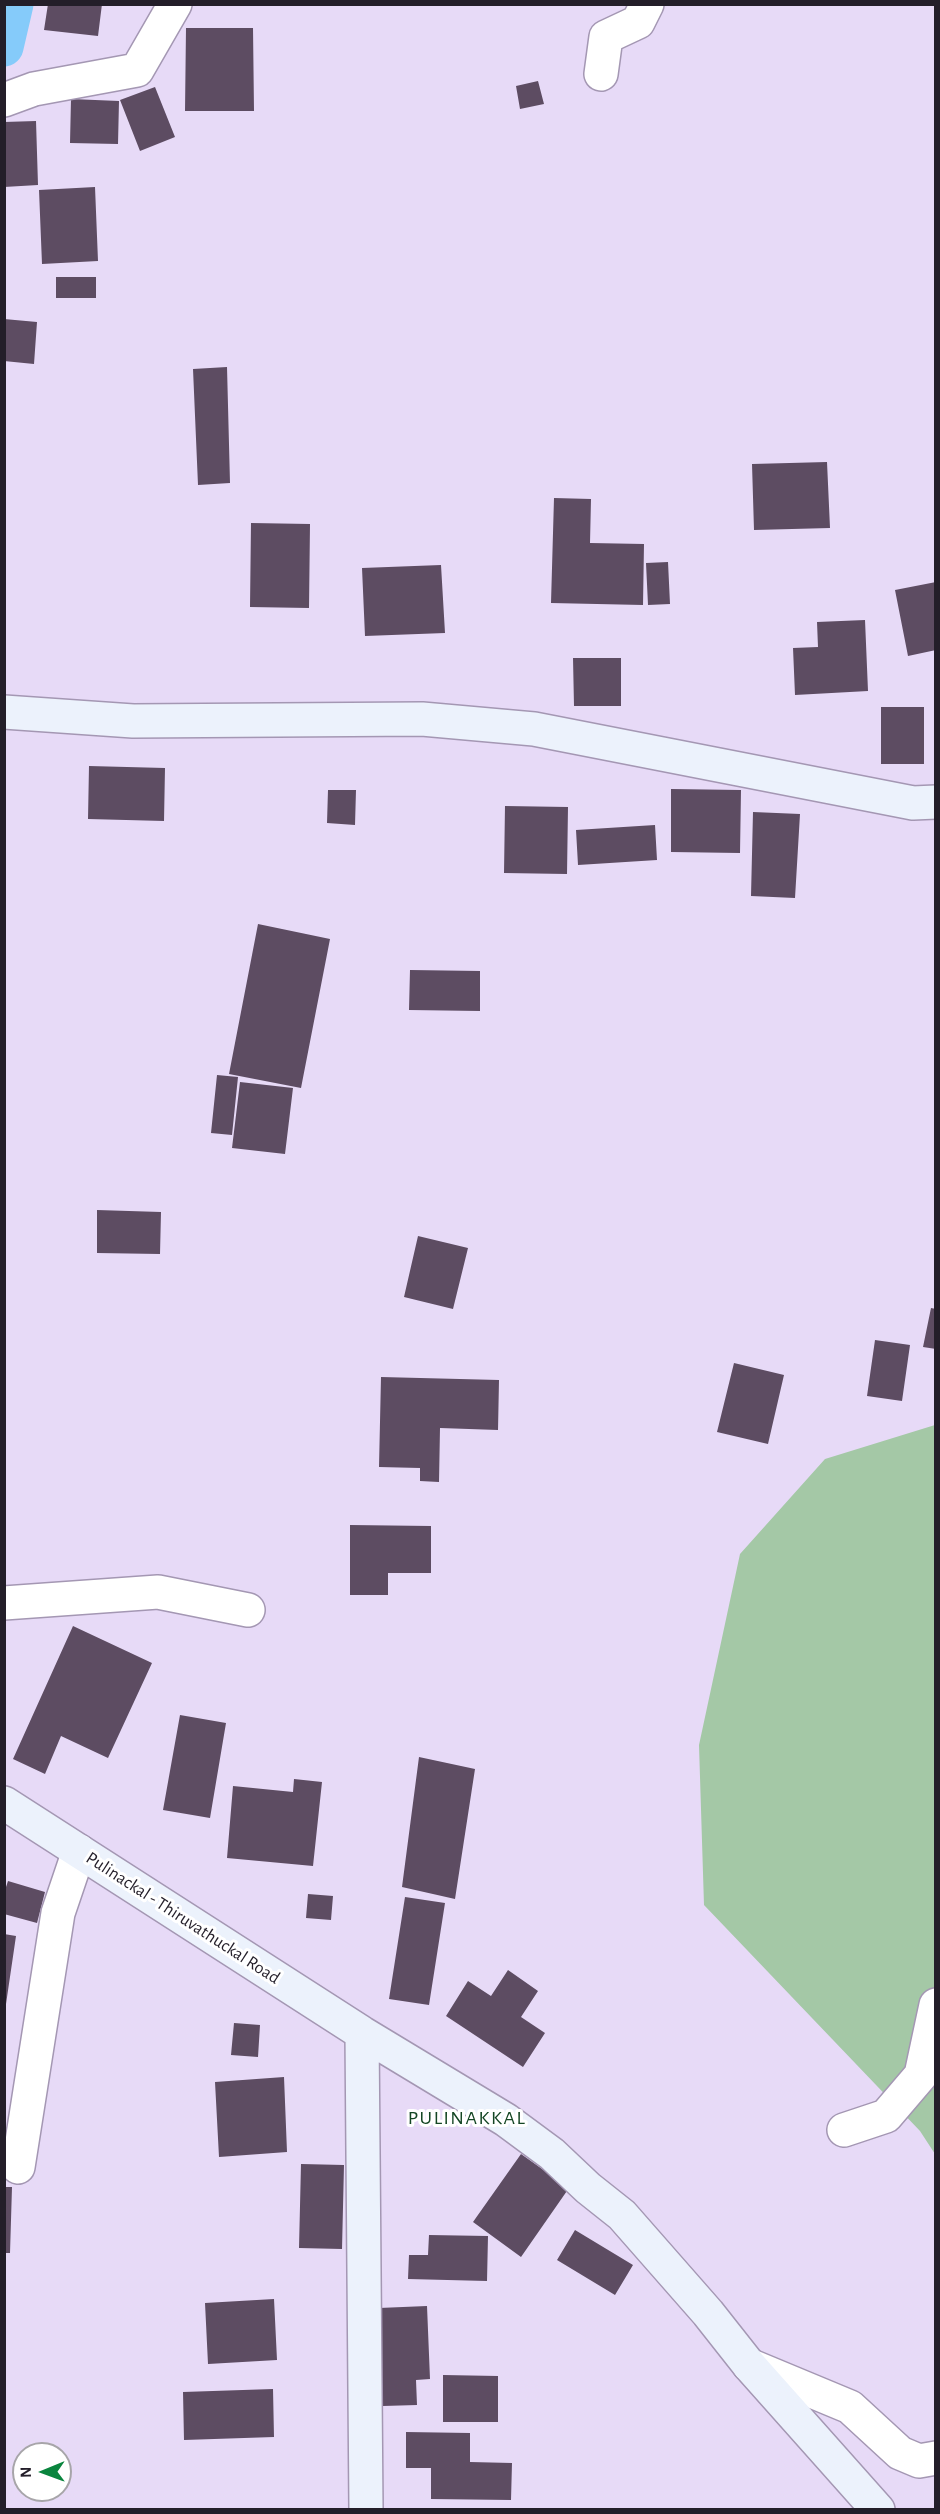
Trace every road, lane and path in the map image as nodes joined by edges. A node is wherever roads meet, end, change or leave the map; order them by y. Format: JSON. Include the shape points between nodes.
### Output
{"nodes":[{"id":1,"x":175,"y":4,"type":"edge"},
{"id":2,"x":647,"y":4,"type":"edge"},
{"id":3,"x":601,"y":74,"type":"dead end"},
{"id":4,"x":4,"y":100,"type":"edge"},
{"id":5,"x":4,"y":712,"type":"edge"},
{"id":6,"x":936,"y":802,"type":"edge"},
{"id":7,"x":4,"y":1603,"type":"edge"},
{"id":8,"x":248,"y":1610,"type":"dead end"},
{"id":9,"x":4,"y":1803,"type":"edge"},
{"id":10,"x":79,"y":1851,"type":"junction"},
{"id":11,"x":936,"y":2006,"type":"edge"},
{"id":12,"x":362,"y":2033,"type":"junction"},
{"id":13,"x":844,"y":2130,"type":"dead end"},
{"id":14,"x":18,"y":2168,"type":"dead end"},
{"id":15,"x":749,"y":2365,"type":"junction"},
{"id":16,"x":936,"y":2458,"type":"edge"},
{"id":17,"x":366,"y":2510,"type":"edge"},
{"id":18,"x":878,"y":2510,"type":"edge"}],
"edges":[{"from":1,"to":4,"type":"street","via":[[136,70],[34,89]]},
{"from":2,"to":3,"type":"street","via":[[638,22],[606,37]]},
{"from":5,"to":6,"type":"street","via":[[133,722],[422,719],[534,729],[913,803]]},
{"from":7,"to":8,"type":"street","via":[[158,1592]]},
{"from":9,"to":10,"type":"street","name":"Pulinackal - Thiruvathuckal Road"},
{"from":10,"to":12,"type":"street","name":"Pulinackal - Thiruvathuckal Road"},
{"from":10,"to":14,"type":"street","via":[[58,1913]]},
{"from":11,"to":13,"type":"street","via":[[921,2075],[886,2116]]},
{"from":12,"to":15,"type":"street","name":"Pulinackal - Thiruvathuckal Road","via":[[488,2108],[552,2154],[622,2215]]},
{"from":12,"to":17,"type":"street"},
{"from":15,"to":16,"type":"street","via":[[850,2407],[900,2453],[919,2461]]},
{"from":15,"to":18,"type":"street","name":"Pulinackal - Thiruvathuckal Road"}]}
